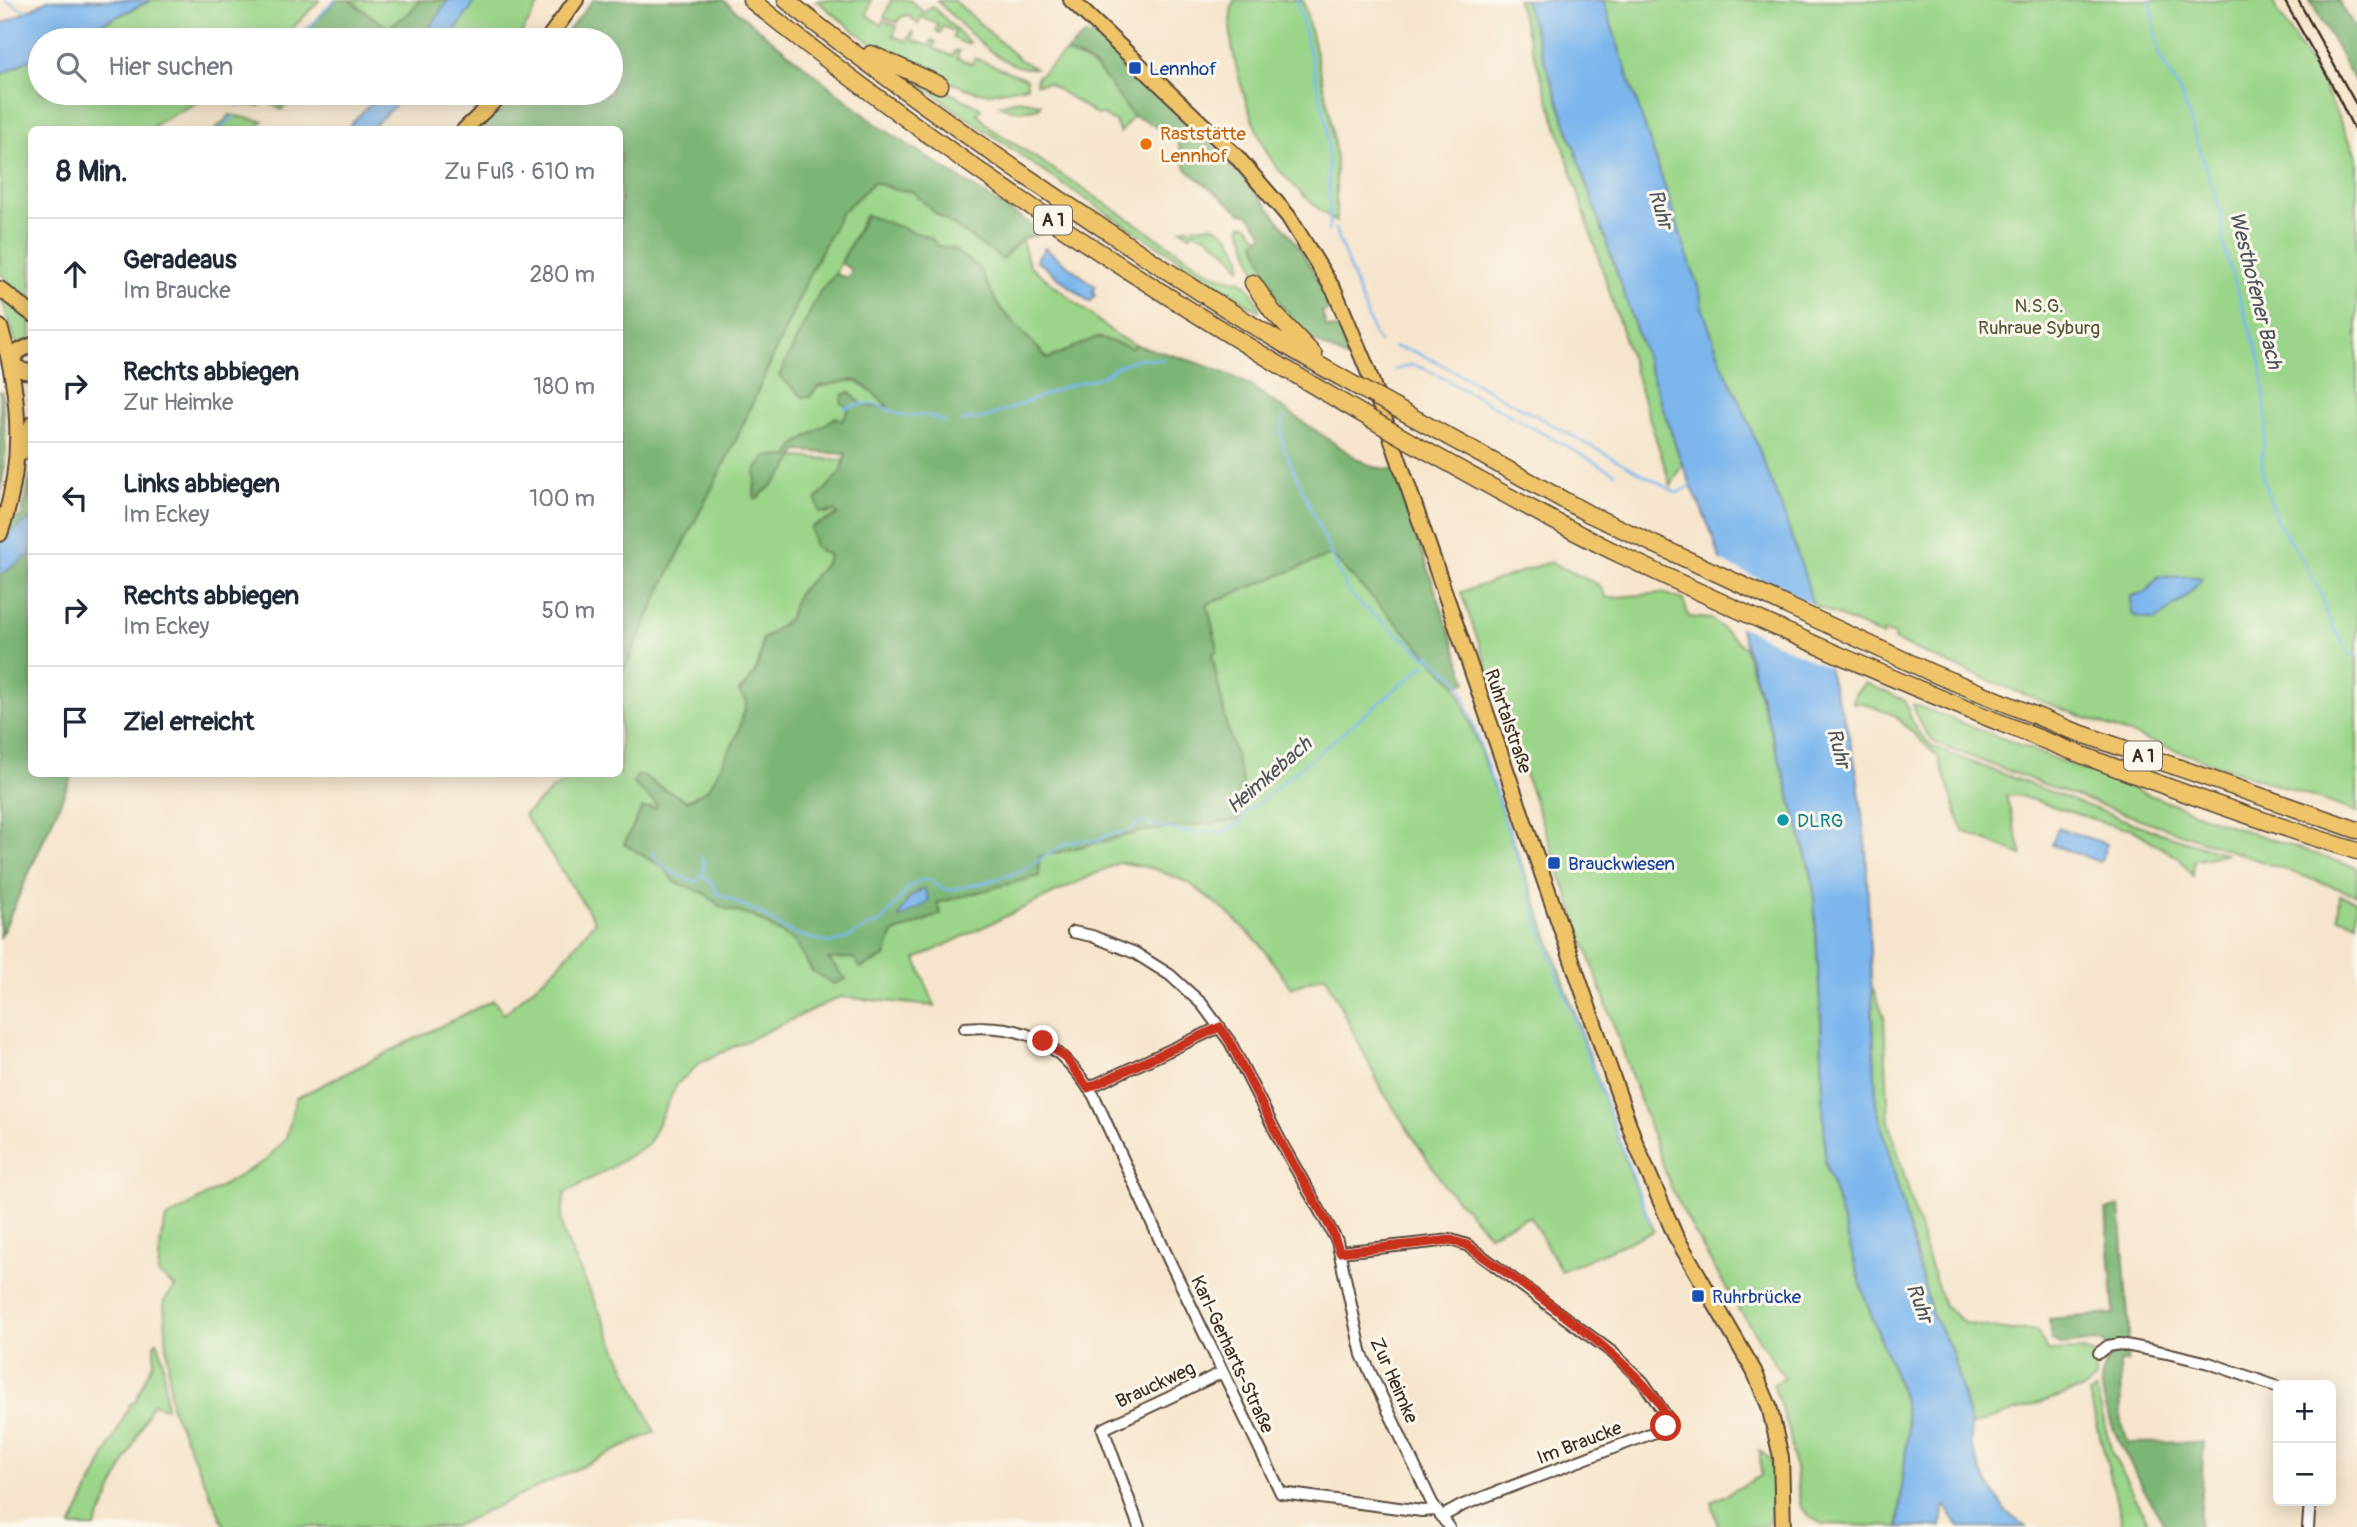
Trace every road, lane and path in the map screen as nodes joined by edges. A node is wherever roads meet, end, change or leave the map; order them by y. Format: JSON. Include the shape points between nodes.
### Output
{"nodes":[{"id":1,"x":576,"y":0,"type":"edge"},
{"id":2,"x":751,"y":0,"type":"edge"},
{"id":3,"x":786,"y":0,"type":"edge"},
{"id":4,"x":1071,"y":0,"type":"edge"},
{"id":5,"x":806,"y":16,"type":"junction"},
{"id":6,"x":556,"y":28,"type":"edge"},
{"id":7,"x":940,"y":85,"type":"dead end"},
{"id":8,"x":490,"y":105,"type":"edge"},
{"id":9,"x":468,"y":126,"type":"edge"},
{"id":10,"x":1253,"y":283,"type":"dead end"},
{"id":11,"x":0,"y":289,"type":"edge"},
{"id":12,"x":28,"y":311,"type":"edge"},
{"id":13,"x":0,"y":327,"type":"edge"},
{"id":14,"x":28,"y":347,"type":"edge"},
{"id":15,"x":10,"y":363,"type":"junction"},
{"id":16,"x":28,"y":372,"type":"edge"},
{"id":17,"x":1331,"y":372,"type":"junction"},
{"id":18,"x":28,"y":436,"type":"edge"},
{"id":19,"x":17,"y":468,"type":"junction"},
{"id":20,"x":0,"y":533,"type":"edge"},
{"id":21,"x":2357,"y":830,"type":"edge"},
{"id":22,"x":2357,"y":851,"type":"edge"},
{"id":23,"x":1073,"y":932,"type":"dead end"},
{"id":24,"x":1220,"y":1027,"type":"junction"},
{"id":25,"x":965,"y":1028,"type":"dead end"},
{"id":26,"x":1088,"y":1088,"type":"junction"},
{"id":27,"x":1340,"y":1252,"type":"junction"},
{"id":28,"x":2099,"y":1353,"type":"dead end"},
{"id":29,"x":1223,"y":1372,"type":"junction"},
{"id":30,"x":2273,"y":1385,"type":"edge"},
{"id":31,"x":2310,"y":1506,"type":"edge"},
{"id":32,"x":1439,"y":1513,"type":"junction"},
{"id":33,"x":1139,"y":1527,"type":"edge"},
{"id":34,"x":1449,"y":1527,"type":"edge"},
{"id":35,"x":1783,"y":1527,"type":"edge"},
{"id":36,"x":2308,"y":1527,"type":"edge"}],
"edges":[{"from":1,"to":6,"type":"main road"},
{"from":2,"to":22,"type":"highway","number":"A 1","bridge":true,"via":[[978,171],[1170,299],[1407,440],[1620,555],[1940,700],[2061,749]]},
{"from":3,"to":5,"type":"highway","number":"A 1"},
{"from":4,"to":35,"type":"main road","name":"Ruhrtalstraße","via":[[1254,175],[1303,237],[1335,292],[1368,371],[1636,1142],[1669,1224],[1754,1371],[1769,1406],[1781,1457]]},
{"from":5,"to":7,"type":"highway","via":[[882,61]]},
{"from":5,"to":17,"type":"highway","number":"A 1","via":[[1037,184]]},
{"from":8,"to":9,"type":"main road"},
{"from":10,"to":17,"type":"highway","via":[[1272,311]]},
{"from":11,"to":12,"type":"main road"},
{"from":13,"to":15,"type":"main road"},
{"from":14,"to":15,"type":"main road"},
{"from":15,"to":16,"type":"main road"},
{"from":15,"to":19,"type":"main road","via":[[18,424]]},
{"from":17,"to":21,"type":"highway","number":"A 1","bridge":true,"via":[[1588,514],[1933,673],[2068,729]]},
{"from":18,"to":19,"type":"main road"},
{"from":19,"to":20,"type":"main road"},
{"from":23,"to":24,"type":"street","name":"Zur Heimke","via":[[1151,962],[1191,992]]},
{"from":24,"to":26,"type":"street"},
{"from":24,"to":27,"type":"street","name":"Zur Heimke"},
{"from":25,"to":26,"type":"street","name":"Karl-Gerharts-Straße","via":[[1009,1028],[1043,1041],[1065,1057]]},
{"from":26,"to":29,"type":"street","name":"Karl-Gerharts-Straße"},
{"from":27,"to":32,"type":"street","name":"Zur Heimke","via":[[1362,1354]]},
{"from":27,"to":32,"type":"street","name":"Im Braucke","via":[[1451,1240],[1467,1245],[1613,1353],[1643,1382],[1667,1418],[1663,1429]]},
{"from":28,"to":30,"type":"street","via":[[2120,1344],[2160,1351]]},
{"from":29,"to":32,"type":"street","name":"Karl-Gerharts-Straße","via":[[1281,1493]]},
{"from":29,"to":33,"type":"street","name":"Brauckweg","via":[[1103,1429]]},
{"from":31,"to":36,"type":"street"},
{"from":32,"to":34,"type":"street","name":"Zur Heimke"}]}
